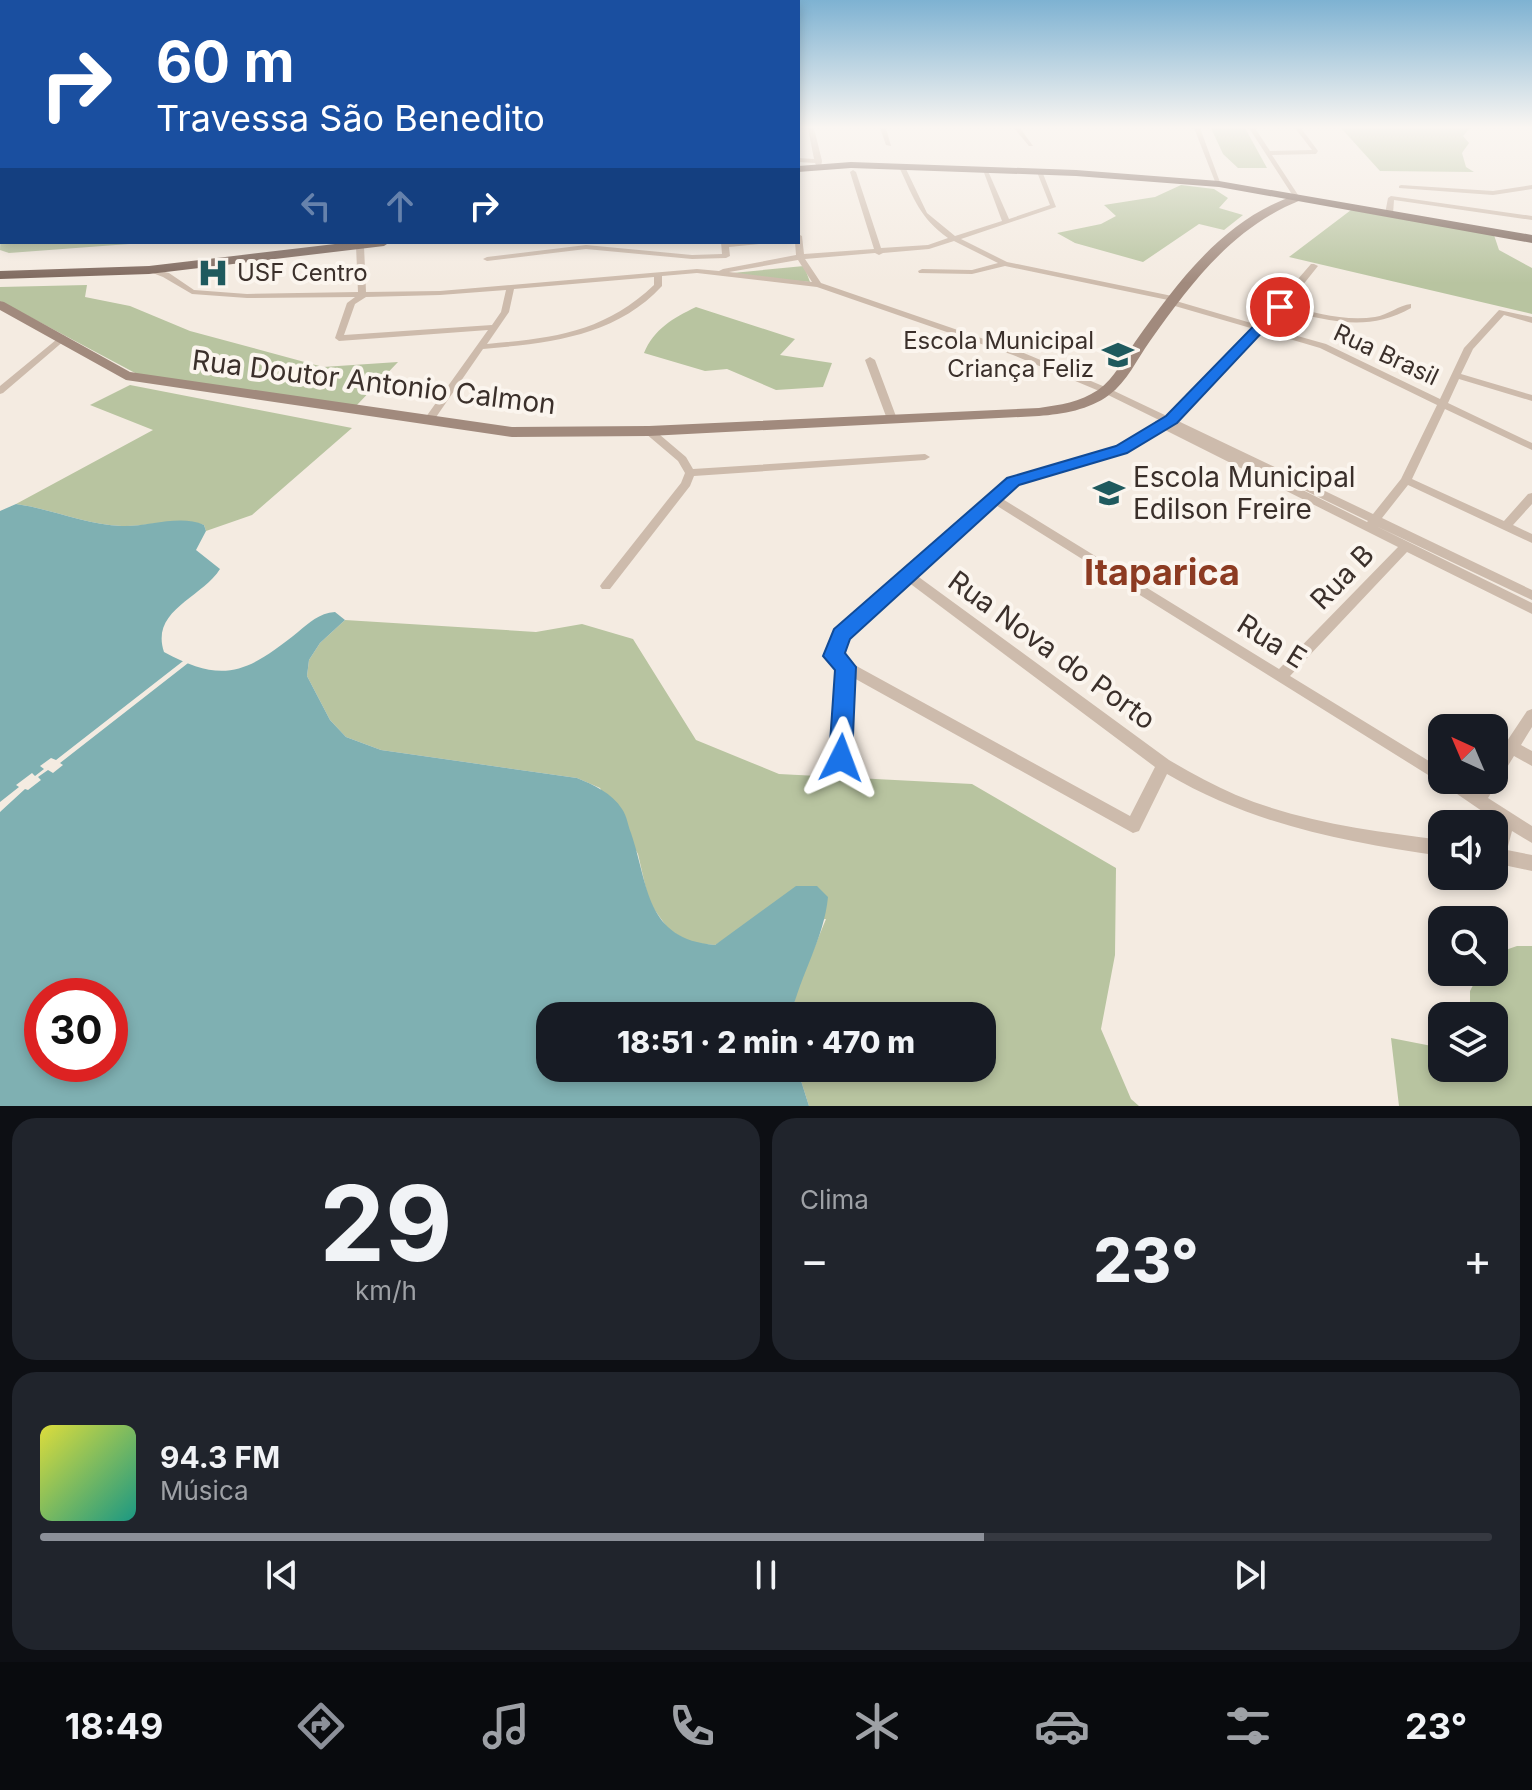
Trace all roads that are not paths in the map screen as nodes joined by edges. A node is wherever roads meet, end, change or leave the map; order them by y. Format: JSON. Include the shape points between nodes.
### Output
{"nodes":[{"id":1,"x":855,"y":180,"type":"edge"},
{"id":2,"x":908,"y":180,"type":"edge"},
{"id":3,"x":989,"y":180,"type":"edge"},
{"id":4,"x":1043,"y":180,"type":"edge"},
{"id":5,"x":1154,"y":180,"type":"edge"},
{"id":6,"x":1217,"y":180,"type":"edge"},
{"id":7,"x":1285,"y":180,"type":"edge"},
{"id":8,"x":1219,"y":184,"type":"junction"},
{"id":9,"x":1401,"y":187,"type":"dead end"},
{"id":10,"x":1532,"y":187,"type":"edge"},
{"id":11,"x":1297,"y":198,"type":"junction"},
{"id":12,"x":1268,"y":199,"type":"junction"},
{"id":13,"x":1389,"y":214,"type":"junction"},
{"id":14,"x":1529,"y":217,"type":"edge"},
{"id":15,"x":1006,"y":221,"type":"junction"},
{"id":16,"x":1532,"y":231,"type":"edge"},
{"id":17,"x":956,"y":239,"type":"junction"},
{"id":18,"x":1532,"y":239,"type":"edge"},
{"id":19,"x":372,"y":244,"type":"edge"},
{"id":20,"x":576,"y":244,"type":"edge"},
{"id":21,"x":726,"y":244,"type":"edge"},
{"id":22,"x":799,"y":244,"type":"edge"},
{"id":23,"x":322,"y":246,"type":"edge"},
{"id":24,"x":360,"y":246,"type":"junction"},
{"id":25,"x":659,"y":247,"type":"edge"},
{"id":26,"x":879,"y":253,"type":"junction"},
{"id":27,"x":692,"y":257,"type":"junction"},
{"id":28,"x":800,"y":257,"type":"junction"},
{"id":29,"x":487,"y":259,"type":"dead end"},
{"id":30,"x":1005,"y":264,"type":"junction"},
{"id":31,"x":1314,"y":266,"type":"dead end"},
{"id":32,"x":149,"y":270,"type":"junction"},
{"id":33,"x":697,"y":271,"type":"junction"},
{"id":34,"x":922,"y":271,"type":"dead end"},
{"id":35,"x":711,"y":274,"type":"junction"},
{"id":36,"x":0,"y":275,"type":"edge"},
{"id":37,"x":658,"y":275,"type":"junction"},
{"id":38,"x":818,"y":285,"type":"junction"},
{"id":39,"x":511,"y":286,"type":"junction"},
{"id":40,"x":362,"y":296,"type":"junction"},
{"id":41,"x":1173,"y":300,"type":"junction"},
{"id":42,"x":0,"y":305,"type":"edge"},
{"id":43,"x":1408,"y":306,"type":"dead end"},
{"id":44,"x":1280,"y":307,"type":"junction"},
{"id":45,"x":0,"y":314,"type":"edge"},
{"id":46,"x":1532,"y":320,"type":"edge"},
{"id":47,"x":491,"y":327,"type":"junction"},
{"id":48,"x":1260,"y":328,"type":"junction"},
{"id":49,"x":64,"y":343,"type":"junction"},
{"id":50,"x":479,"y":347,"type":"junction"},
{"id":51,"x":870,"y":360,"type":"dead end"},
{"id":52,"x":1457,"y":376,"type":"junction"},
{"id":53,"x":0,"y":391,"type":"edge"},
{"id":54,"x":1103,"y":391,"type":"junction"},
{"id":55,"x":1532,"y":398,"type":"edge"},
{"id":56,"x":1444,"y":404,"type":"junction"},
{"id":57,"x":892,"y":419,"type":"junction"},
{"id":58,"x":428,"y":421,"type":"junction"},
{"id":59,"x":1167,"y":422,"type":"junction"},
{"id":60,"x":649,"y":431,"type":"junction"},
{"id":61,"x":1532,"y":447,"type":"edge"},
{"id":62,"x":925,"y":457,"type":"dead end"},
{"id":63,"x":690,"y":473,"type":"junction"},
{"id":64,"x":1406,"y":480,"type":"junction"},
{"id":65,"x":1532,"y":497,"type":"edge"},
{"id":66,"x":993,"y":498,"type":"junction"},
{"id":67,"x":1373,"y":523,"type":"junction"},
{"id":68,"x":1506,"y":526,"type":"junction"},
{"id":69,"x":1532,"y":539,"type":"edge"},
{"id":70,"x":1406,"y":546,"type":"junction"},
{"id":71,"x":910,"y":577,"type":"junction"},
{"id":72,"x":606,"y":586,"type":"dead end"},
{"id":73,"x":1506,"y":589,"type":"junction"},
{"id":74,"x":1532,"y":595,"type":"edge"},
{"id":75,"x":1532,"y":609,"type":"edge"},
{"id":76,"x":846,"y":667,"type":"junction"},
{"id":77,"x":1280,"y":677,"type":"junction"},
{"id":78,"x":1532,"y":715,"type":"edge"},
{"id":79,"x":1510,"y":746,"type":"junction"},
{"id":80,"x":1508,"y":750,"type":"edge"},
{"id":81,"x":841,"y":758,"type":"dead end"},
{"id":82,"x":1532,"y":759,"type":"edge"},
{"id":83,"x":1164,"y":765,"type":"junction"},
{"id":84,"x":1428,"y":768,"type":"edge"},
{"id":85,"x":1469,"y":794,"type":"edge"},
{"id":86,"x":1483,"y":794,"type":"edge"},
{"id":87,"x":1479,"y":800,"type":"junction"},
{"id":88,"x":1495,"y":810,"type":"edge"},
{"id":89,"x":1508,"y":819,"type":"edge"},
{"id":90,"x":1532,"y":835,"type":"edge"},
{"id":91,"x":1428,"y":846,"type":"edge"},
{"id":92,"x":1508,"y":858,"type":"edge"},
{"id":93,"x":1532,"y":863,"type":"edge"}],
"edges":[{"from":1,"to":26,"type":"street"},
{"from":2,"to":17,"type":"street","via":[[926,215]]},
{"from":3,"to":15,"type":"street"},
{"from":4,"to":15,"type":"street","via":[[1054,206]]},
{"from":5,"to":8,"type":"main road"},
{"from":6,"to":8,"type":"street"},
{"from":7,"to":11,"type":"street"},
{"from":8,"to":12,"type":"main road"},
{"from":9,"to":10,"type":"street","via":[[1493,193]]},
{"from":11,"to":12,"type":"main road"},
{"from":11,"to":13,"type":"main road"},
{"from":12,"to":41,"type":"street"},
{"from":13,"to":14,"type":"street","via":[[1391,198]]},
{"from":13,"to":18,"type":"main road"},
{"from":14,"to":16,"type":"street"},
{"from":15,"to":17,"type":"street"},
{"from":17,"to":26,"type":"street"},
{"from":17,"to":30,"type":"street"},
{"from":19,"to":24,"type":"main road"},
{"from":20,"to":25,"type":"street"},
{"from":20,"to":29,"type":"street"},
{"from":21,"to":27,"type":"street","via":[[726,256]]},
{"from":22,"to":28,"type":"street"},
{"from":23,"to":24,"type":"main road"},
{"from":23,"to":32,"type":"main road"},
{"from":24,"to":40,"type":"street"},
{"from":25,"to":27,"type":"street"},
{"from":26,"to":28,"type":"street"},
{"from":27,"to":33,"type":"street","via":[[700,264]]},
{"from":28,"to":35,"type":"street"},
{"from":28,"to":38,"type":"street"},
{"from":30,"to":34,"type":"street","via":[[972,272]]},
{"from":30,"to":41,"type":"street","name":"Rua Brasil"},
{"from":31,"to":44,"type":"street"},
{"from":32,"to":36,"type":"main road"},
{"from":32,"to":40,"type":"street","via":[[192,292],[210,295]]},
{"from":33,"to":35,"type":"street"},
{"from":33,"to":37,"type":"street"},
{"from":35,"to":38,"type":"street"},
{"from":37,"to":39,"type":"street"},
{"from":37,"to":50,"type":"street","via":[[658,286],[647,298],[598,329]]},
{"from":38,"to":54,"type":"street","via":[[1016,353]]},
{"from":39,"to":40,"type":"street"},
{"from":39,"to":47,"type":"street","via":[[505,312]]},
{"from":40,"to":47,"type":"street","via":[[351,303],[339,338]]},
{"from":41,"to":48,"type":"street","name":"Rua Brasil"},
{"from":41,"to":54,"type":"street"},
{"from":42,"to":49,"type":"street","name":"Rua Doutor Antonio Calmon"},
{"from":43,"to":44,"type":"street","via":[[1390,319],[1373,321]]},
{"from":44,"to":48,"type":"street"},
{"from":45,"to":49,"type":"street","name":"Rua Doutor Antonio Calmon"},
{"from":46,"to":52,"type":"street","via":[[1502,312],[1469,348]]},
{"from":47,"to":50,"type":"street"},
{"from":48,"to":56,"type":"street","name":"Rua Brasil","via":[[1323,346]]},
{"from":48,"to":59,"type":"street"},
{"from":49,"to":53,"type":"street"},
{"from":49,"to":58,"type":"street","name":"Rua Doutor Antonio Calmon","via":[[126,376]]},
{"from":50,"to":58,"type":"street"},
{"from":51,"to":57,"type":"street"},
{"from":52,"to":55,"type":"street"},
{"from":52,"to":56,"type":"street"},
{"from":54,"to":57,"type":"street","name":"Rua Doutor Antonio Calmon","via":[[1079,405],[1052,411]]},
{"from":54,"to":59,"type":"street"},
{"from":56,"to":61,"type":"street","name":"Rua Brasil"},
{"from":56,"to":64,"type":"street"},
{"from":57,"to":60,"type":"street","name":"Rua Doutor Antonio Calmon"},
{"from":58,"to":60,"type":"street","name":"Rua Doutor Antonio Calmon","via":[[534,434]]},
{"from":59,"to":66,"type":"street","via":[[1122,450],[1013,481]]},
{"from":59,"to":67,"type":"street"},
{"from":60,"to":63,"type":"street","via":[[682,459]]},
{"from":62,"to":63,"type":"street"},
{"from":63,"to":72,"type":"street"},
{"from":64,"to":67,"type":"street"},
{"from":64,"to":68,"type":"street"},
{"from":65,"to":68,"type":"street"},
{"from":66,"to":71,"type":"street"},
{"from":66,"to":77,"type":"street","name":"Rua E"},
{"from":67,"to":70,"type":"street"},
{"from":67,"to":73,"type":"street"},
{"from":68,"to":69,"type":"street"},
{"from":70,"to":73,"type":"street"},
{"from":70,"to":77,"type":"street","name":"Rua B"},
{"from":71,"to":76,"type":"street","via":[[841,635],[834,656]]},
{"from":71,"to":83,"type":"street","name":"Rua Nova do Porto"},
{"from":73,"to":74,"type":"street"},
{"from":73,"to":75,"type":"street"},
{"from":76,"to":81,"type":"street"},
{"from":76,"to":83,"type":"street","name":"Rua Nova do Porto","via":[[1133,826]]},
{"from":77,"to":84,"type":"street","name":"Rua E"},
{"from":78,"to":79,"type":"street"},
{"from":79,"to":80,"type":"street"},
{"from":79,"to":82,"type":"street"},
{"from":83,"to":91,"type":"street","name":"Rua Nova do Porto","via":[[1246,808]]},
{"from":85,"to":87,"type":"street","name":"Rua E"},
{"from":86,"to":87,"type":"street"},
{"from":87,"to":88,"type":"street","name":"Rua E"},
{"from":89,"to":90,"type":"street","name":"Rua E"},
{"from":92,"to":93,"type":"street"}]}
